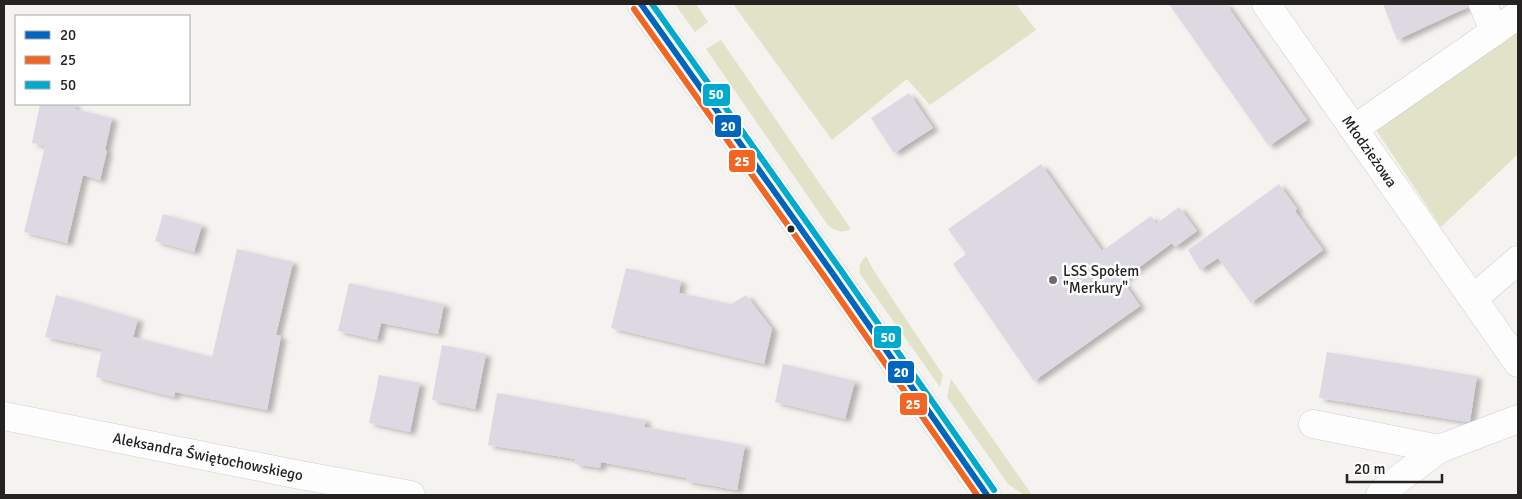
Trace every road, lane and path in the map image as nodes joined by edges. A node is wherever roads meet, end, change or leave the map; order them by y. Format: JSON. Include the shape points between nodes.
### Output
{"nodes":[{"id":1,"x":641,"y":4,"type":"edge"},
{"id":2,"x":1266,"y":4,"type":"edge"},
{"id":3,"x":1483,"y":4,"type":"edge"},
{"id":4,"x":1518,"y":16,"type":"edge"},
{"id":5,"x":1494,"y":32,"type":"junction"},
{"id":6,"x":1354,"y":130,"type":"junction"},
{"id":7,"x":1518,"y":260,"type":"edge"},
{"id":8,"x":1473,"y":298,"type":"junction"},
{"id":9,"x":1518,"y":363,"type":"edge"},
{"id":10,"x":4,"y":416,"type":"edge"},
{"id":11,"x":1518,"y":419,"type":"edge"},
{"id":12,"x":1313,"y":424,"type":"dead end"},
{"id":13,"x":1439,"y":449,"type":"junction"},
{"id":14,"x":297,"y":485,"type":"edge"},
{"id":15,"x":410,"y":495,"type":"edge"},
{"id":16,"x":987,"y":495,"type":"edge"},
{"id":17,"x":1380,"y":495,"type":"edge"}],
"edges":[{"from":1,"to":16,"type":"street"},
{"from":2,"to":6,"type":"street","name":"Młodzieżowa"},
{"from":3,"to":5,"type":"street"},
{"from":4,"to":5,"type":"street"},
{"from":5,"to":6,"type":"street"},
{"from":6,"to":8,"type":"street","name":"Młodzieżowa"},
{"from":7,"to":8,"type":"street"},
{"from":8,"to":9,"type":"street","name":"Młodzieżowa"},
{"from":10,"to":14,"type":"street","name":"Aleksandra Świętochowskiego"},
{"from":11,"to":13,"type":"street"},
{"from":12,"to":13,"type":"street"},
{"from":13,"to":17,"type":"street"},
{"from":14,"to":15,"type":"street","name":"Aleksandra Świętochowskiego"}]}
